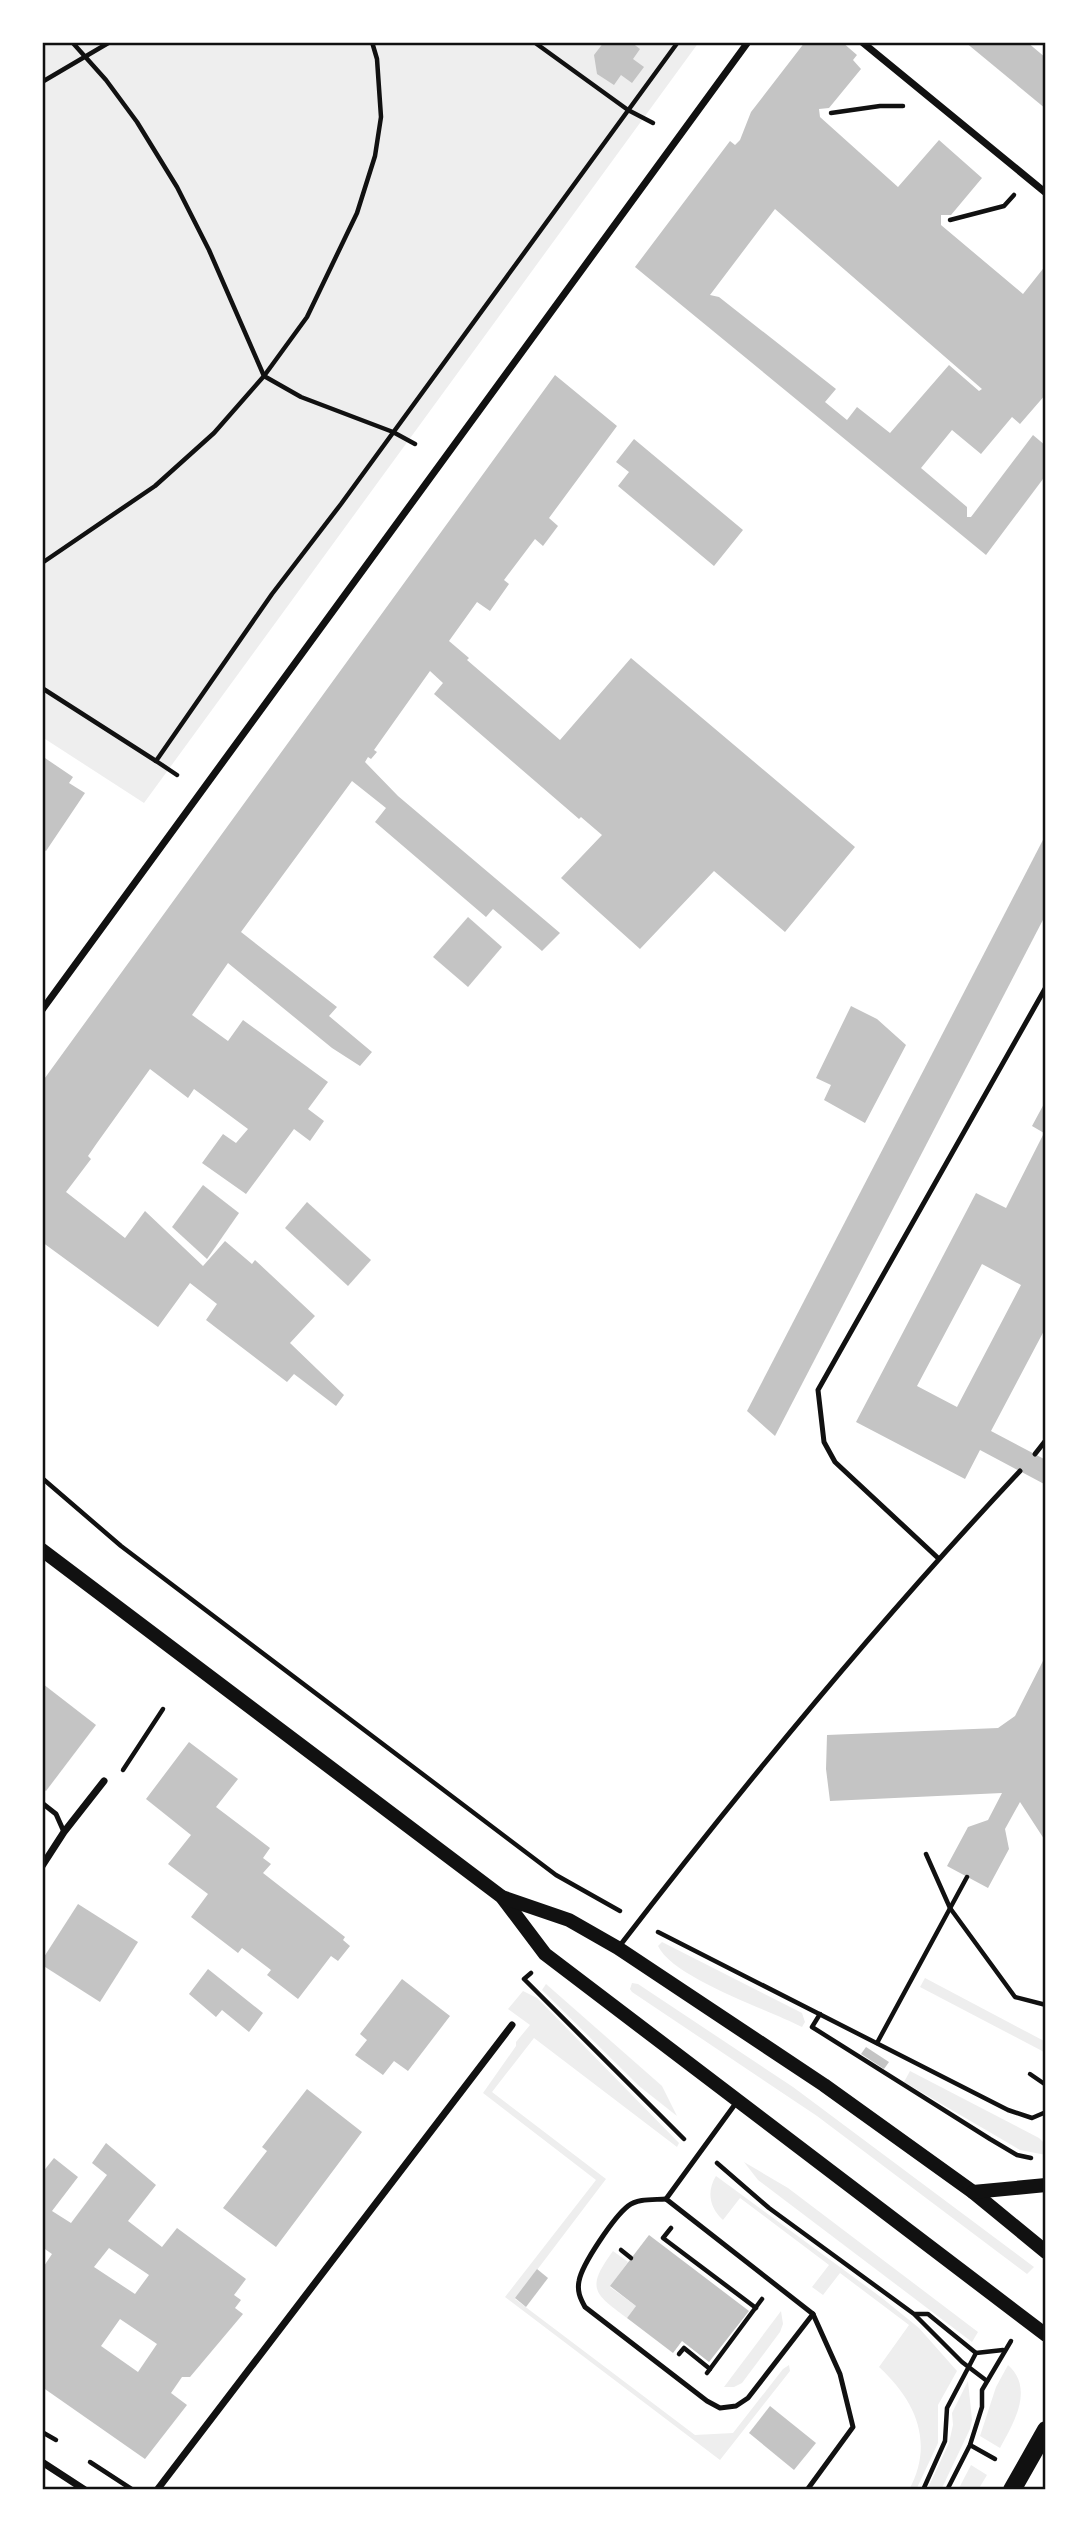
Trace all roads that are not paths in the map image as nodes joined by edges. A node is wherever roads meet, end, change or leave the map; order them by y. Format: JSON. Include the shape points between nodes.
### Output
{"nodes":[{"id":1,"x":748,"y":42,"type":"edge"},
{"id":2,"x":862,"y":42,"type":"edge"},
{"id":3,"x":1046,"y":193,"type":"edge"},
{"id":4,"x":1046,"y":988,"type":"edge"},
{"id":5,"x":42,"y":1010,"type":"edge"},
{"id":6,"x":1046,"y":1440,"type":"edge"},
{"id":7,"x":1035,"y":1454,"type":"dead end"},
{"id":8,"x":1020,"y":1471,"type":"dead end"},
{"id":9,"x":42,"y":1550,"type":"edge"},
{"id":10,"x":938,"y":1558,"type":"junction"},
{"id":11,"x":104,"y":1781,"type":"road end"},
{"id":12,"x":42,"y":1803,"type":"edge"},
{"id":13,"x":64,"y":1832,"type":"junction"},
{"id":14,"x":42,"y":1866,"type":"edge"},
{"id":15,"x":502,"y":1897,"type":"junction"},
{"id":16,"x":618,"y":1948,"type":"junction"},
{"id":17,"x":512,"y":2025,"type":"dead end"},
{"id":18,"x":738,"y":2100,"type":"junction"},
{"id":19,"x":1046,"y":2185,"type":"edge"},
{"id":20,"x":973,"y":2192,"type":"junction"},
{"id":21,"x":666,"y":2199,"type":"junction"},
{"id":22,"x":1046,"y":2252,"type":"edge"},
{"id":23,"x":813,"y":2314,"type":"junction"},
{"id":24,"x":1046,"y":2335,"type":"edge"},
{"id":25,"x":1046,"y":2430,"type":"edge"},
{"id":26,"x":42,"y":2462,"type":"edge"},
{"id":27,"x":85,"y":2490,"type":"edge"},
{"id":28,"x":157,"y":2490,"type":"edge"},
{"id":29,"x":807,"y":2490,"type":"edge"},
{"id":30,"x":1012,"y":2490,"type":"edge"}],
"edges":[{"from":1,"to":5,"type":"street"},
{"from":2,"to":3,"type":"street"},
{"from":4,"to":10,"type":"lane","via":[[818,1390],[824,1442],[835,1462]]},
{"from":6,"to":7,"type":"lane"},
{"from":8,"to":10,"type":"lane"},
{"from":9,"to":15,"type":"main road"},
{"from":10,"to":16,"type":"lane","via":[[779,1746]]},
{"from":11,"to":13,"type":"street"},
{"from":12,"to":13,"type":"lane","via":[[56,1814]]},
{"from":13,"to":14,"type":"street"},
{"from":15,"to":16,"type":"main road","via":[[569,1920]]},
{"from":15,"to":18,"type":"main road","via":[[545,1954]]},
{"from":16,"to":20,"type":"main road","via":[[824,2085]]},
{"from":17,"to":28,"type":"street"},
{"from":18,"to":21,"type":"lane"},
{"from":18,"to":24,"type":"main road"},
{"from":19,"to":20,"type":"main road"},
{"from":20,"to":22,"type":"main road"},
{"from":21,"to":23,"type":"lane"},
{"from":21,"to":23,"type":"lane","via":[[629,2204],[624,2210],[584,2264],[578,2294],[585,2307],[720,2408],[748,2398]]},
{"from":23,"to":29,"type":"lane","via":[[840,2374],[853,2427]]},
{"from":25,"to":30,"type":"main road"},
{"from":26,"to":27,"type":"street"}]}
